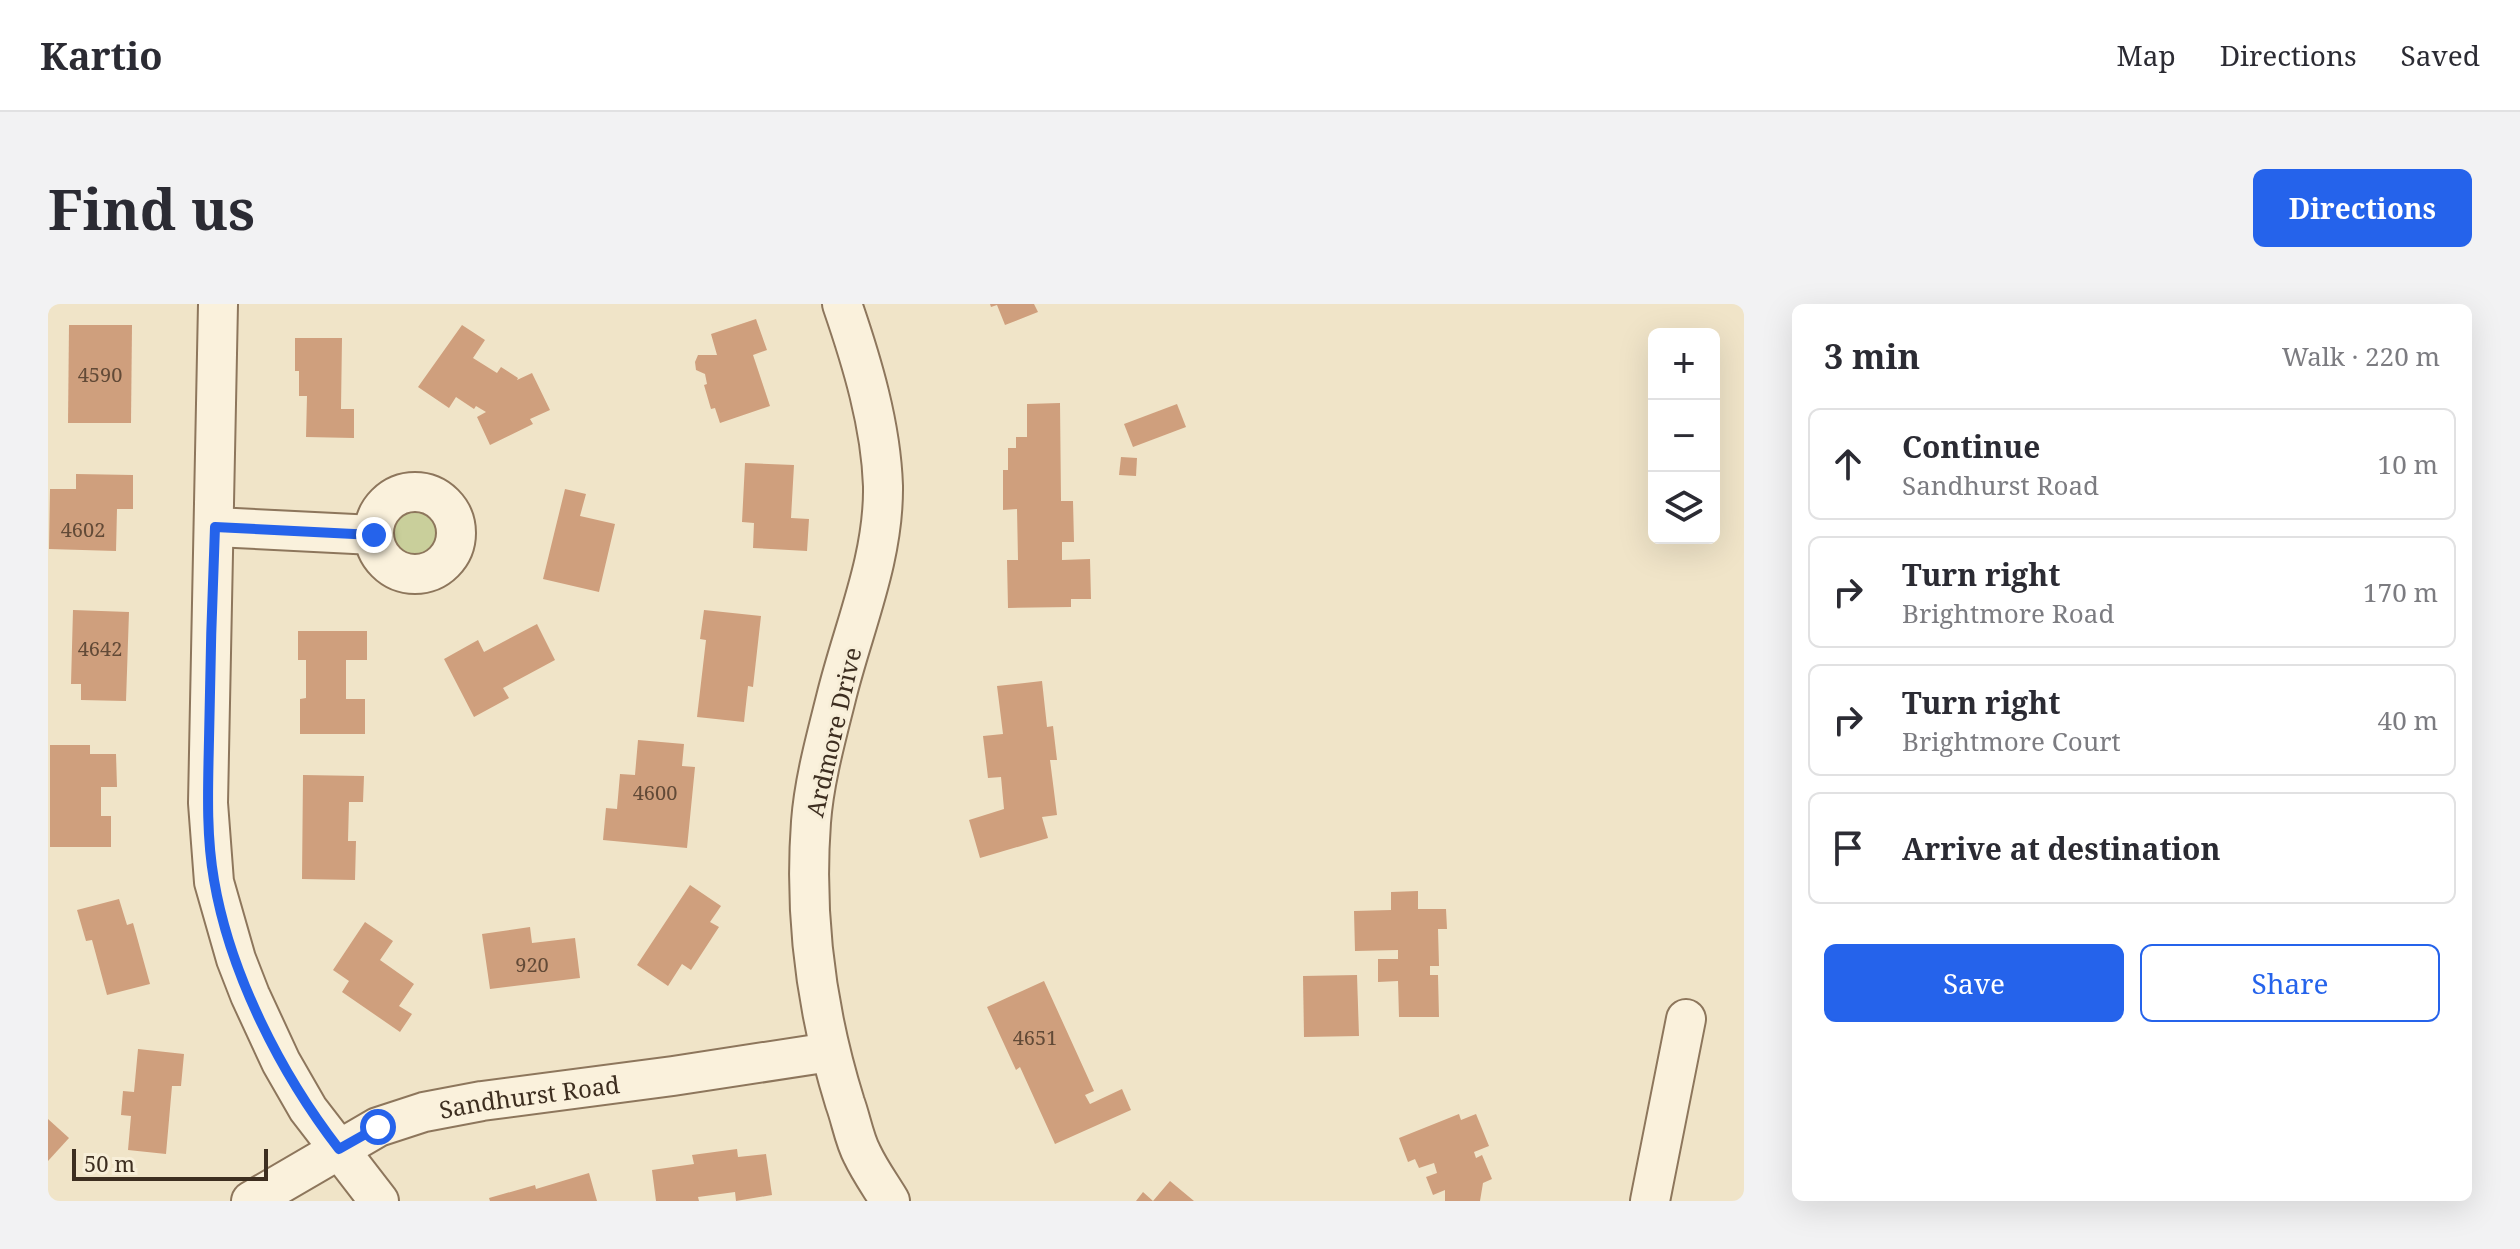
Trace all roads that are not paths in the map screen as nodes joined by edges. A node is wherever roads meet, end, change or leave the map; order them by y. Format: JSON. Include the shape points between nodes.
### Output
{"nodes":[{"id":1,"x":218,"y":304,"type":"edge"},
{"id":2,"x":842,"y":304,"type":"edge"},
{"id":3,"x":215,"y":527,"type":"junction"},
{"id":4,"x":374,"y":535,"type":"dead end"},
{"id":5,"x":1686,"y":1019,"type":"dead end"},
{"id":6,"x":830,"y":1052,"type":"junction"},
{"id":7,"x":339,"y":1149,"type":"junction"},
{"id":8,"x":251,"y":1201,"type":"edge"},
{"id":9,"x":379,"y":1201,"type":"edge"},
{"id":10,"x":890,"y":1201,"type":"edge"},
{"id":11,"x":1650,"y":1201,"type":"edge"}],
"edges":[{"from":1,"to":3,"type":"street"},
{"from":2,"to":6,"type":"street","name":"Ardmore Drive","via":[[880,441],[883,489],[869,583],[837,695],[811,820],[808,899]]},
{"from":3,"to":4,"type":"street"},
{"from":3,"to":7,"type":"street","via":[[208,803],[214,882],[236,959],[281,1062]]},
{"from":5,"to":11,"type":"street"},
{"from":6,"to":7,"type":"street","name":"Sandhurst Road","via":[[424,1112],[378,1127]]},
{"from":6,"to":10,"type":"street","name":"Ardmore Drive","via":[[861,1153]]},
{"from":7,"to":8,"type":"street","name":"Sandhurst Road"},
{"from":7,"to":9,"type":"street"}]}
